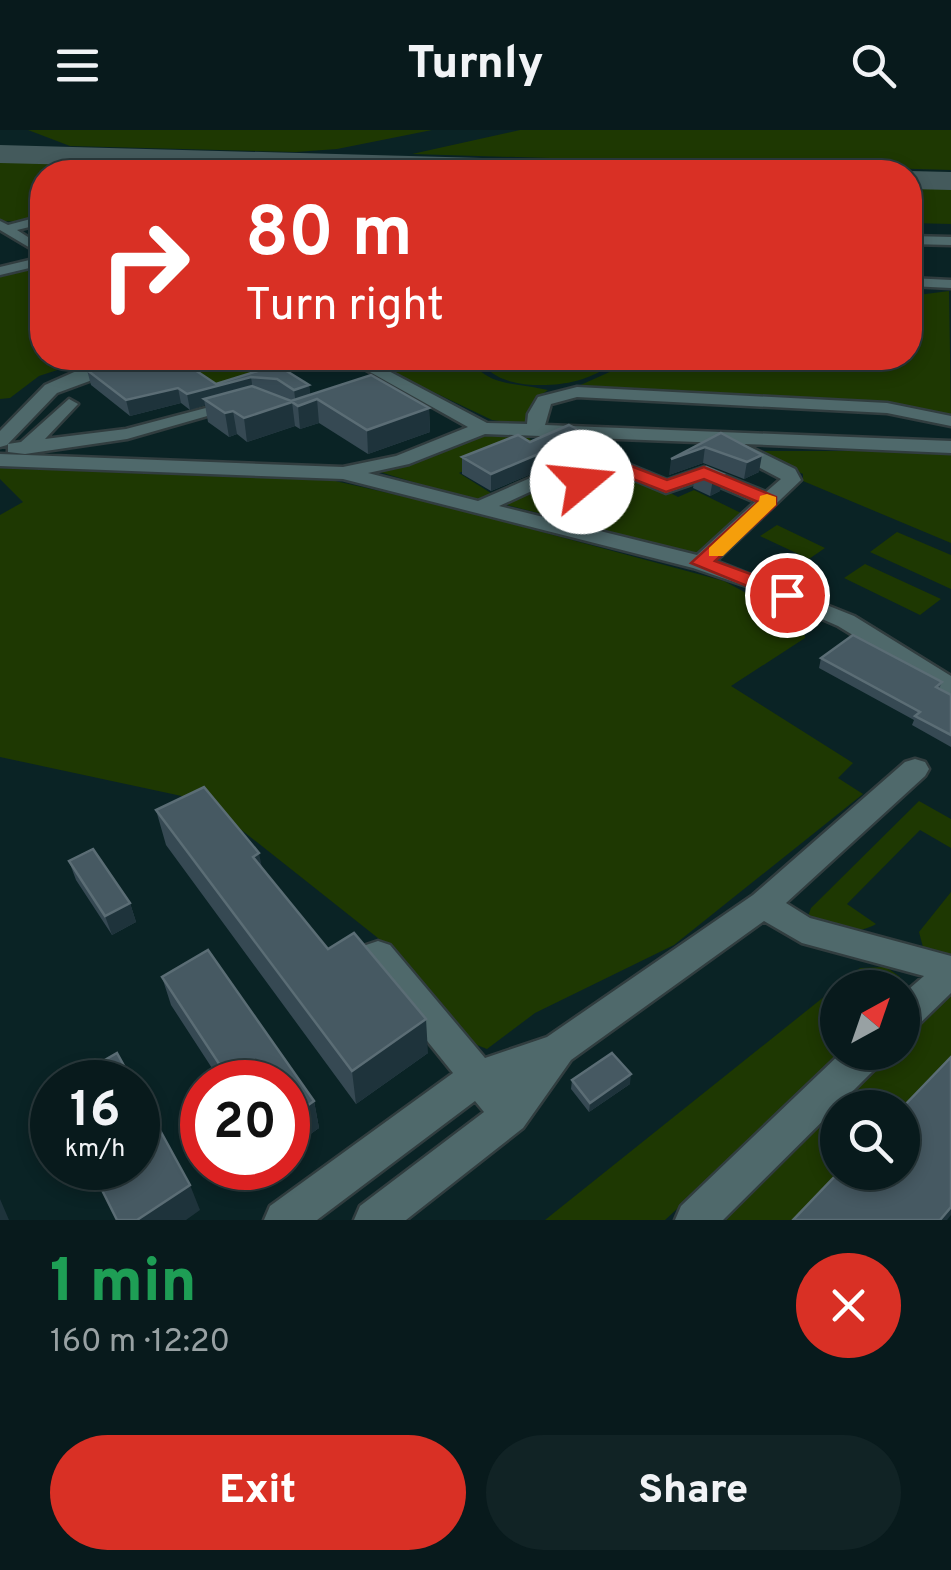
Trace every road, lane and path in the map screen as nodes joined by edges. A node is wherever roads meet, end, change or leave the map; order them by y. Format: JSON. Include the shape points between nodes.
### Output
{"nodes":[{"id":1,"x":30,"y":222,"type":"edge"},
{"id":2,"x":4,"y":227,"type":"edge"},
{"id":3,"x":922,"y":240,"type":"edge"},
{"id":4,"x":951,"y":241,"type":"edge"},
{"id":5,"x":30,"y":243,"type":"edge"},
{"id":6,"x":30,"y":264,"type":"edge"},
{"id":7,"x":0,"y":271,"type":"edge"},
{"id":8,"x":922,"y":280,"type":"edge"},
{"id":9,"x":922,"y":281,"type":"edge"},
{"id":10,"x":951,"y":281,"type":"edge"},
{"id":11,"x":931,"y":283,"type":"junction"},
{"id":12,"x":922,"y":287,"type":"edge"},
{"id":13,"x":72,"y":370,"type":"edge"},
{"id":14,"x":98,"y":370,"type":"edge"},
{"id":15,"x":375,"y":370,"type":"edge"},
{"id":16,"x":264,"y":400,"type":"edge"},
{"id":17,"x":69,"y":404,"type":"dead end"},
{"id":18,"x":0,"y":419,"type":"edge"},
{"id":19,"x":951,"y":422,"type":"edge"},
{"id":20,"x":482,"y":428,"type":"junction"},
{"id":21,"x":536,"y":431,"type":"junction"},
{"id":22,"x":600,"y":435,"type":"junction"},
{"id":23,"x":722,"y":440,"type":"junction"},
{"id":24,"x":0,"y":444,"type":"edge"},
{"id":25,"x":951,"y":447,"type":"edge"},
{"id":26,"x":24,"y":448,"type":"junction"},
{"id":27,"x":0,"y":460,"type":"edge"},
{"id":28,"x":618,"y":466,"type":"junction"},
{"id":29,"x":343,"y":473,"type":"junction"},
{"id":30,"x":770,"y":501,"type":"junction"},
{"id":31,"x":482,"y":506,"type":"junction"},
{"id":32,"x":701,"y":563,"type":"junction"},
{"id":33,"x":951,"y":687,"type":"edge"},
{"id":34,"x":915,"y":769,"type":"dead end"},
{"id":35,"x":764,"y":904,"type":"junction"},
{"id":36,"x":378,"y":955,"type":"edge"},
{"id":37,"x":951,"y":971,"type":"edge"},
{"id":38,"x":920,"y":1001,"type":"edge"},
{"id":39,"x":558,"y":1048,"type":"junction"},
{"id":40,"x":849,"y":1070,"type":"edge"},
{"id":41,"x":478,"y":1076,"type":"junction"},
{"id":42,"x":510,"y":1115,"type":"junction"},
{"id":43,"x":284,"y":1220,"type":"edge"},
{"id":44,"x":374,"y":1220,"type":"edge"},
{"id":45,"x":695,"y":1220,"type":"edge"}],
"edges":[{"from":1,"to":2,"type":"lane"},
{"from":2,"to":5,"type":"lane"},
{"from":3,"to":4,"type":"lane"},
{"from":6,"to":7,"type":"lane"},
{"from":8,"to":10,"type":"lane"},
{"from":9,"to":11,"type":"lane"},
{"from":10,"to":11,"type":"lane"},
{"from":11,"to":12,"type":"lane"},
{"from":13,"to":18,"type":"lane","via":[[36,384]]},
{"from":14,"to":24,"type":"lane","via":[[51,389]]},
{"from":15,"to":20,"type":"lane"},
{"from":16,"to":26,"type":"lane","via":[[158,428]]},
{"from":17,"to":26,"type":"lane"},
{"from":19,"to":21,"type":"lane","via":[[887,408],[576,392],[544,401]]},
{"from":20,"to":21,"type":"lane"},
{"from":20,"to":29,"type":"lane","via":[[388,464]]},
{"from":21,"to":22,"type":"lane"},
{"from":22,"to":23,"type":"lane"},
{"from":22,"to":28,"type":"lane"},
{"from":23,"to":25,"type":"lane"},
{"from":23,"to":30,"type":"lane","via":[[788,473],[791,480]]},
{"from":24,"to":26,"type":"lane"},
{"from":27,"to":29,"type":"lane"},
{"from":28,"to":30,"type":"lane","via":[[666,487],[704,473]]},
{"from":28,"to":31,"type":"lane","via":[[582,482],[547,478]]},
{"from":29,"to":31,"type":"lane"},
{"from":30,"to":32,"type":"lane"},
{"from":31,"to":32,"type":"lane"},
{"from":32,"to":33,"type":"lane","via":[[846,621]]},
{"from":34,"to":35,"type":"lane"},
{"from":35,"to":37,"type":"lane","via":[[802,930]]},
{"from":35,"to":39,"type":"lane"},
{"from":36,"to":41,"type":"lane"},
{"from":37,"to":38,"type":"lane"},
{"from":39,"to":41,"type":"lane"},
{"from":39,"to":42,"type":"lane"},
{"from":40,"to":45,"type":"lane"},
{"from":41,"to":42,"type":"lane"},
{"from":41,"to":43,"type":"lane"},
{"from":42,"to":44,"type":"lane"}]}
